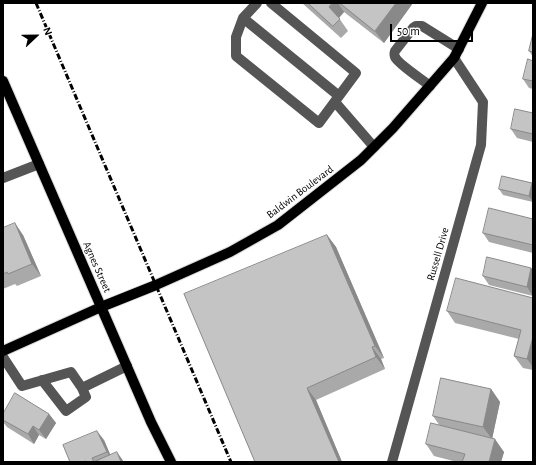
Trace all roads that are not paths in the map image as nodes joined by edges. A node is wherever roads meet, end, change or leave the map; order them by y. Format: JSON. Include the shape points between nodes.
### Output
{"nodes":[{"id":1,"x":256,"y":3,"type":"edge"},
{"id":2,"x":271,"y":3,"type":"edge"},
{"id":3,"x":482,"y":3,"type":"edge"},
{"id":4,"x":243,"y":18,"type":"junction"},
{"id":5,"x":456,"y":53,"type":"junction"},
{"id":6,"x":3,"y":81,"type":"edge"},
{"id":7,"x":430,"y":86,"type":"junction"},
{"id":8,"x":337,"y":99,"type":"junction"},
{"id":9,"x":374,"y":147,"type":"junction"},
{"id":10,"x":39,"y":164,"type":"junction"},
{"id":11,"x":3,"y":178,"type":"edge"},
{"id":12,"x":101,"y":307,"type":"junction"},
{"id":13,"x":3,"y":351,"type":"edge"},
{"id":14,"x":3,"y":357,"type":"edge"},
{"id":15,"x":127,"y":366,"type":"junction"},
{"id":16,"x":42,"y":380,"type":"junction"},
{"id":17,"x":82,"y":388,"type":"junction"},
{"id":18,"x":171,"y":462,"type":"edge"},
{"id":19,"x":392,"y":462,"type":"edge"}],
"edges":[{"from":1,"to":4,"type":"street"},
{"from":2,"to":8,"type":"street","via":[[356,73]]},
{"from":3,"to":5,"type":"main road","name":"Baldwin Boulevard"},
{"from":4,"to":8,"type":"street"},
{"from":4,"to":8,"type":"street","via":[[236,37],[236,56],[319,122]]},
{"from":5,"to":7,"type":"main road","name":"Baldwin Boulevard"},
{"from":5,"to":7,"type":"street","via":[[422,26],[412,28],[394,55],[401,64]]},
{"from":5,"to":19,"type":"street","name":"Russell Drive","via":[[483,102],[482,145]]},
{"from":6,"to":10,"type":"main road","name":"Agnes Street"},
{"from":7,"to":9,"type":"main road","name":"Baldwin Boulevard"},
{"from":8,"to":9,"type":"street"},
{"from":9,"to":12,"type":"main road","name":"Baldwin Boulevard","via":[[278,225],[230,252]]},
{"from":10,"to":11,"type":"street"},
{"from":10,"to":12,"type":"main road","name":"Agnes Street"},
{"from":12,"to":13,"type":"main road","name":"Baldwin Boulevard"},
{"from":12,"to":15,"type":"main road","name":"Agnes Street"},
{"from":14,"to":16,"type":"street","via":[[22,386]]},
{"from":15,"to":17,"type":"street"},
{"from":15,"to":18,"type":"main road","name":"Agnes Street"},
{"from":16,"to":17,"type":"street","via":[[71,372]]},
{"from":16,"to":17,"type":"street","via":[[66,411],[86,397]]}]}
